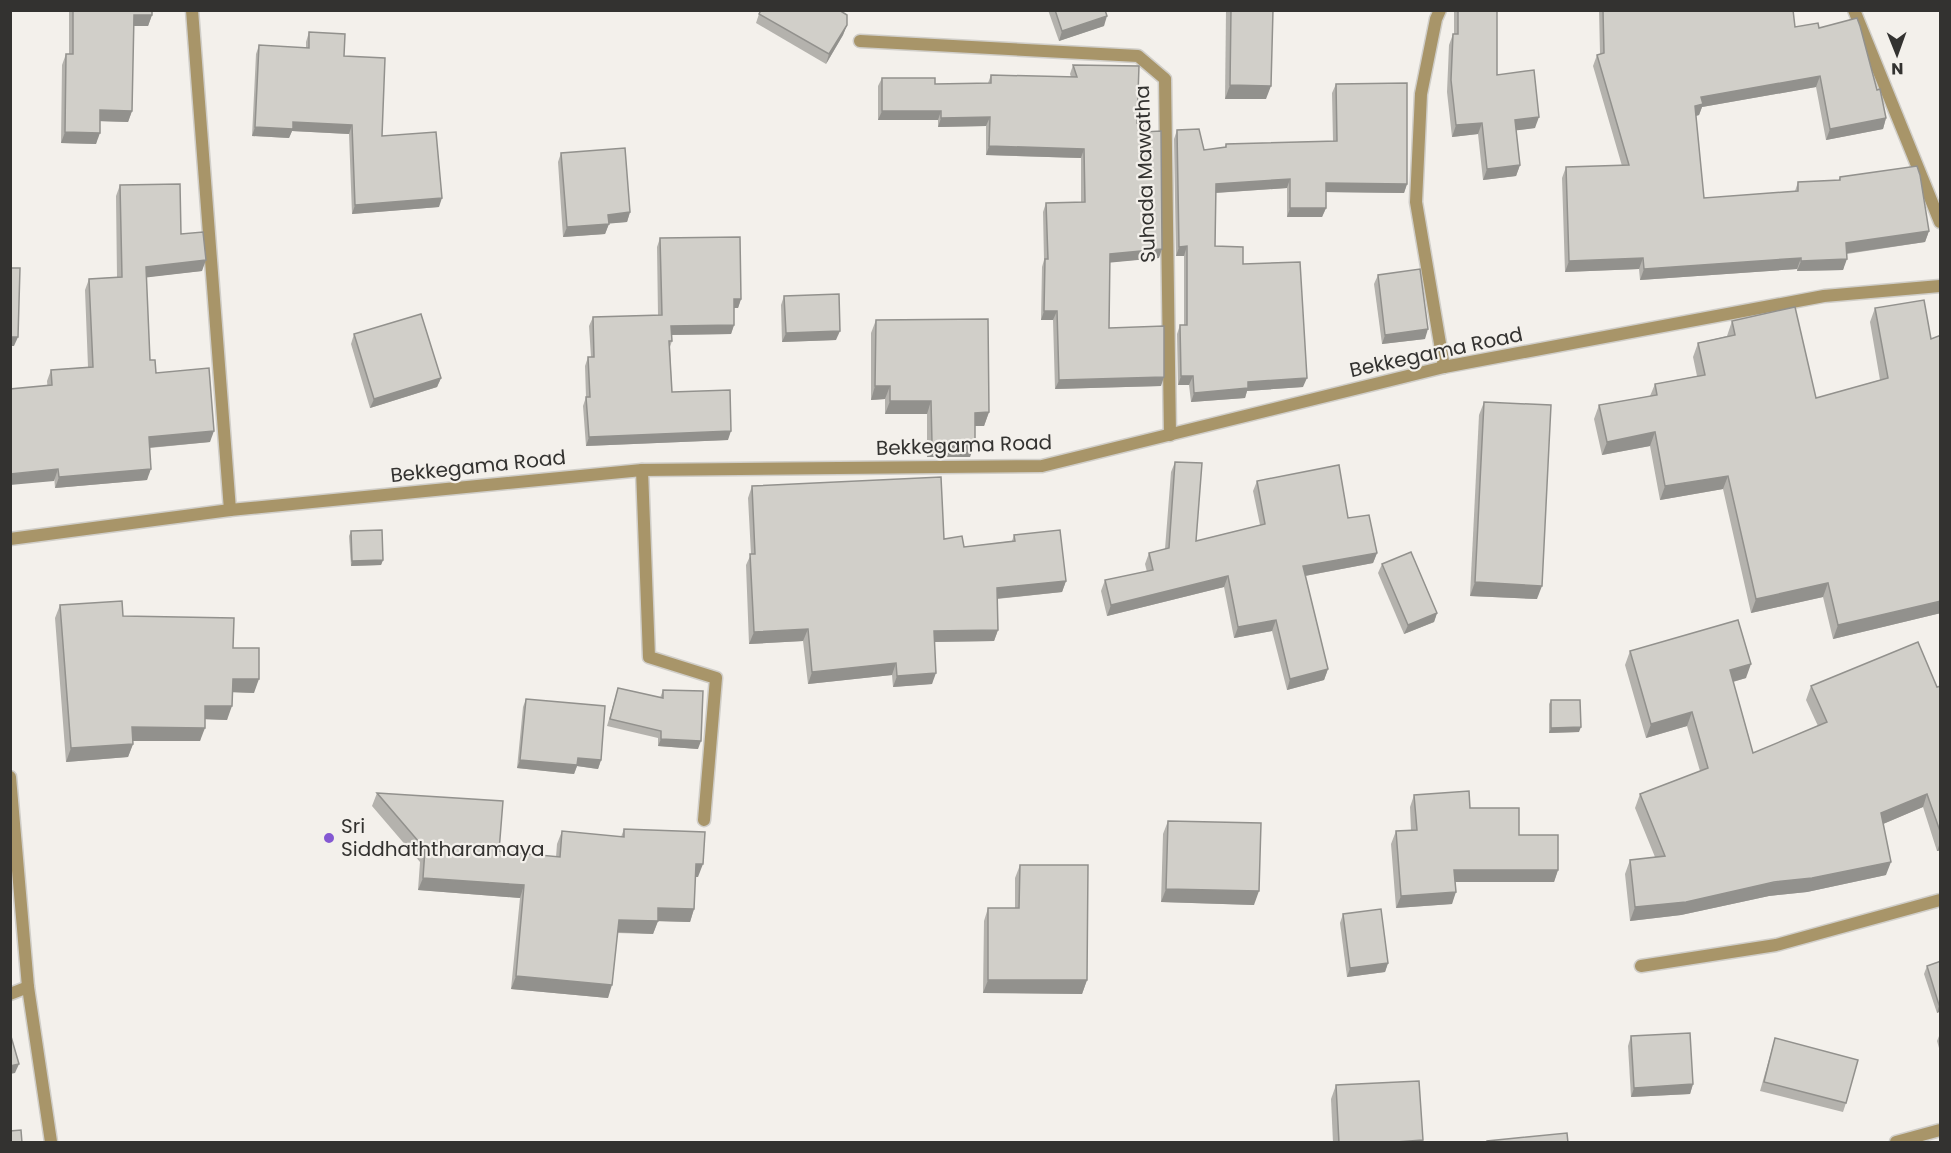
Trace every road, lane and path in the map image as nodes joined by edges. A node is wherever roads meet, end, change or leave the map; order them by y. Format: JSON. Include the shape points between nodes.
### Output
{"nodes":[{"id":1,"x":192,"y":10,"type":"edge"},
{"id":2,"x":1440,"y":10,"type":"edge"},
{"id":3,"x":1854,"y":10,"type":"edge"},
{"id":4,"x":860,"y":41,"type":"dead end"},
{"id":5,"x":1941,"y":222,"type":"edge"},
{"id":6,"x":1941,"y":286,"type":"edge"},
{"id":7,"x":1444,"y":367,"type":"junction"},
{"id":8,"x":1170,"y":435,"type":"junction"},
{"id":9,"x":642,"y":470,"type":"junction"},
{"id":10,"x":230,"y":510,"type":"junction"},
{"id":11,"x":10,"y":539,"type":"edge"},
{"id":12,"x":10,"y":777,"type":"edge"},
{"id":13,"x":704,"y":820,"type":"dead end"},
{"id":14,"x":1941,"y":900,"type":"edge"},
{"id":15,"x":1641,"y":966,"type":"dead end"},
{"id":16,"x":28,"y":987,"type":"junction"},
{"id":17,"x":10,"y":994,"type":"edge"},
{"id":18,"x":1941,"y":1130,"type":"edge"},
{"id":19,"x":51,"y":1143,"type":"edge"},
{"id":20,"x":1896,"y":1143,"type":"edge"}],
"edges":[{"from":1,"to":10,"type":"street"},
{"from":2,"to":7,"type":"street","via":[[1421,94],[1416,202]]},
{"from":3,"to":5,"type":"street"},
{"from":4,"to":8,"type":"street","name":"Suhada Mawatha","via":[[1138,56],[1165,79]]},
{"from":6,"to":7,"type":"street","name":"Bekkegama Road","via":[[1824,296]]},
{"from":7,"to":8,"type":"street","name":"Bekkegama Road"},
{"from":8,"to":9,"type":"street","name":"Bekkegama Road","via":[[1042,466]]},
{"from":9,"to":10,"type":"street","name":"Bekkegama Road"},
{"from":9,"to":13,"type":"street","via":[[649,657],[716,678]]},
{"from":10,"to":11,"type":"street","name":"Bekkegama Road"},
{"from":12,"to":16,"type":"street"},
{"from":14,"to":15,"type":"street","via":[[1776,945]]},
{"from":16,"to":17,"type":"street"},
{"from":16,"to":19,"type":"street"},
{"from":18,"to":20,"type":"street"}]}
